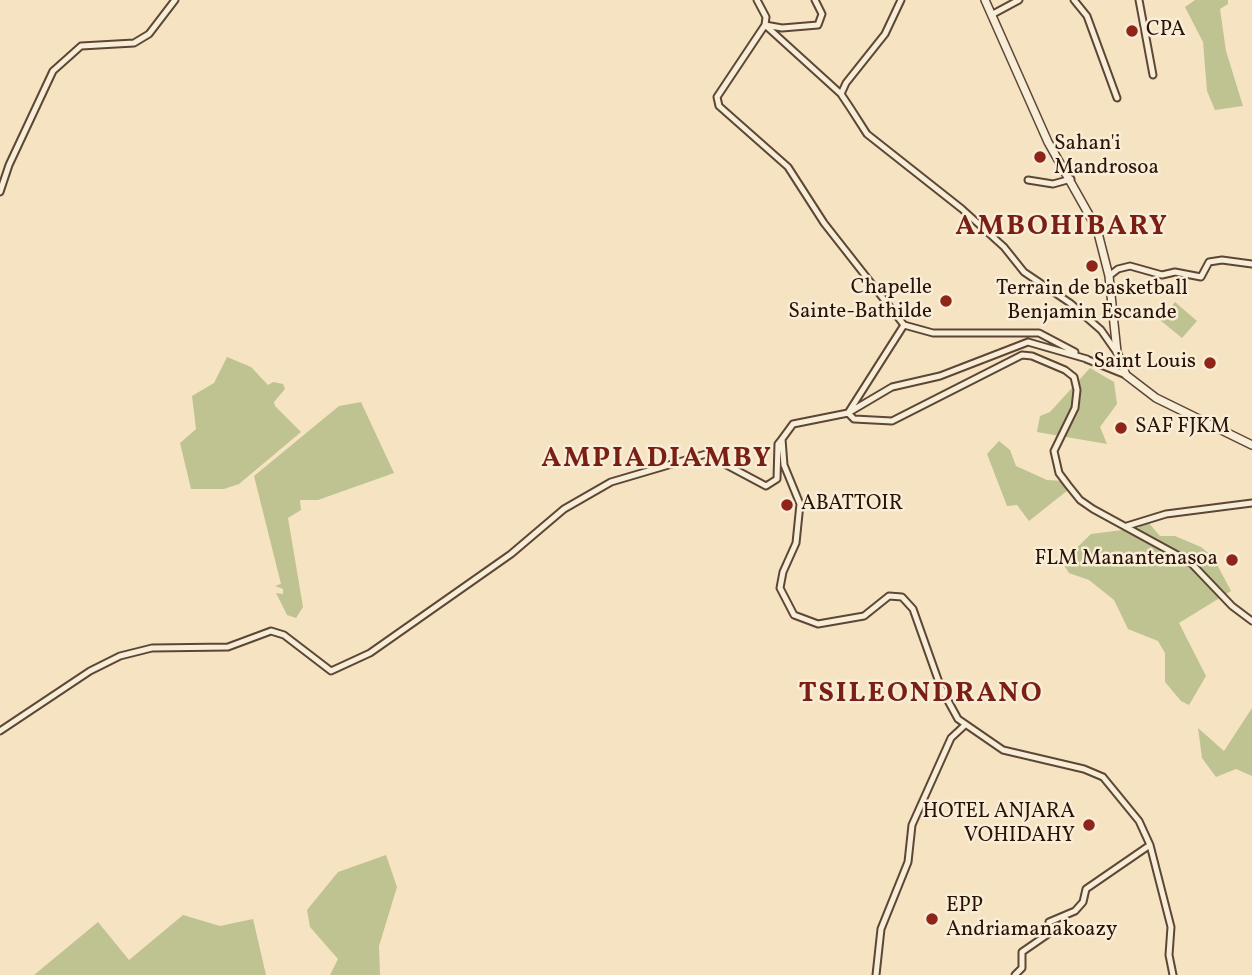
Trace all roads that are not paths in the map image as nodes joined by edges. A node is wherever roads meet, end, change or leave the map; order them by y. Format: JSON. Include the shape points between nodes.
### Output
{"nodes":[{"id":1,"x":176,"y":0,"type":"edge"},
{"id":2,"x":757,"y":0,"type":"edge"},
{"id":3,"x":816,"y":0,"type":"edge"},
{"id":4,"x":901,"y":0,"type":"edge"},
{"id":5,"x":985,"y":0,"type":"edge"},
{"id":6,"x":1018,"y":0,"type":"edge"},
{"id":7,"x":1085,"y":0,"type":"edge"},
{"id":8,"x":1139,"y":0,"type":"edge"},
{"id":9,"x":1075,"y":1,"type":"edge"},
{"id":10,"x":993,"y":14,"type":"junction"},
{"id":11,"x":765,"y":24,"type":"junction"},
{"id":12,"x":1153,"y":75,"type":"dead end"},
{"id":13,"x":841,"y":94,"type":"junction"},
{"id":14,"x":1117,"y":98,"type":"dead end"},
{"id":15,"x":1071,"y":179,"type":"junction"},
{"id":16,"x":1028,"y":180,"type":"dead end"},
{"id":17,"x":0,"y":192,"type":"edge"},
{"id":18,"x":1252,"y":264,"type":"edge"},
{"id":19,"x":1109,"y":276,"type":"junction"},
{"id":20,"x":904,"y":325,"type":"junction"},
{"id":21,"x":1117,"y":352,"type":"junction"},
{"id":22,"x":1087,"y":359,"type":"junction"},
{"id":23,"x":1126,"y":375,"type":"junction"},
{"id":24,"x":848,"y":413,"type":"junction"},
{"id":25,"x":782,"y":439,"type":"junction"},
{"id":26,"x":1252,"y":445,"type":"edge"},
{"id":27,"x":1252,"y":503,"type":"edge"},
{"id":28,"x":1127,"y":526,"type":"junction"},
{"id":29,"x":1252,"y":621,"type":"edge"},
{"id":30,"x":965,"y":725,"type":"junction"},
{"id":31,"x":0,"y":731,"type":"edge"},
{"id":32,"x":1150,"y":845,"type":"junction"},
{"id":33,"x":876,"y":975,"type":"edge"},
{"id":34,"x":1015,"y":975,"type":"edge"},
{"id":35,"x":1173,"y":975,"type":"edge"}],
"edges":[{"from":1,"to":17,"type":"street","via":[[149,34],[134,43],[81,46],[53,71]]},
{"from":2,"to":11,"type":"street"},
{"from":3,"to":11,"type":"street","via":[[822,14],[818,25],[782,28]]},
{"from":4,"to":13,"type":"street","via":[[885,34]]},
{"from":5,"to":10,"type":"street"},
{"from":6,"to":10,"type":"street"},
{"from":7,"to":9,"type":"street"},
{"from":8,"to":12,"type":"street"},
{"from":9,"to":14,"type":"street","via":[[1087,16]]},
{"from":10,"to":15,"type":"street","via":[[1048,142]]},
{"from":11,"to":13,"type":"street"},
{"from":11,"to":20,"type":"street","via":[[717,97],[719,106],[788,167],[824,223]]},
{"from":13,"to":21,"type":"street","via":[[867,134],[962,208],[1024,272],[1101,330]]},
{"from":15,"to":16,"type":"street","via":[[1053,184]]},
{"from":15,"to":19,"type":"street","via":[[1097,229]]},
{"from":18,"to":19,"type":"street","via":[[1209,262],[1201,277],[1175,272],[1162,275],[1130,266]]},
{"from":19,"to":21,"type":"street"},
{"from":20,"to":22,"type":"street","via":[[933,333],[1039,333]]},
{"from":20,"to":24,"type":"street"},
{"from":21,"to":23,"type":"street"},
{"from":22,"to":23,"type":"street"},
{"from":22,"to":24,"type":"street","via":[[1028,342],[940,376],[892,387]]},
{"from":23,"to":26,"type":"street","via":[[1156,398]]},
{"from":24,"to":25,"type":"street","via":[[802,420],[787,429]]},
{"from":24,"to":28,"type":"street","via":[[854,419],[892,421],[1022,355],[1032,356],[1065,370],[1074,377],[1077,390],[1069,423],[1054,450],[1059,473],[1080,500]]},
{"from":25,"to":30,"type":"street","via":[[783,464],[800,504],[796,543],[780,588],[786,604],[794,615],[818,624],[855,619],[889,596],[902,597],[913,609],[949,705]]},
{"from":25,"to":31,"type":"street","via":[[777,479],[766,486],[706,454],[611,482],[564,509],[511,554],[381,646],[331,671],[284,635],[271,631],[228,648],[152,648],[120,656],[90,671]]},
{"from":27,"to":28,"type":"street","via":[[1166,514]]},
{"from":28,"to":29,"type":"street","via":[[1190,562]]},
{"from":30,"to":32,"type":"street","via":[[1003,750],[1095,772],[1125,802]]},
{"from":30,"to":33,"type":"street","via":[[951,738],[912,825],[908,862],[881,929]]},
{"from":32,"to":34,"type":"street","via":[[1086,889],[1075,911],[1049,922],[1051,932],[1023,952],[1022,968]]},
{"from":32,"to":35,"type":"street","via":[[1171,927]]}]}
